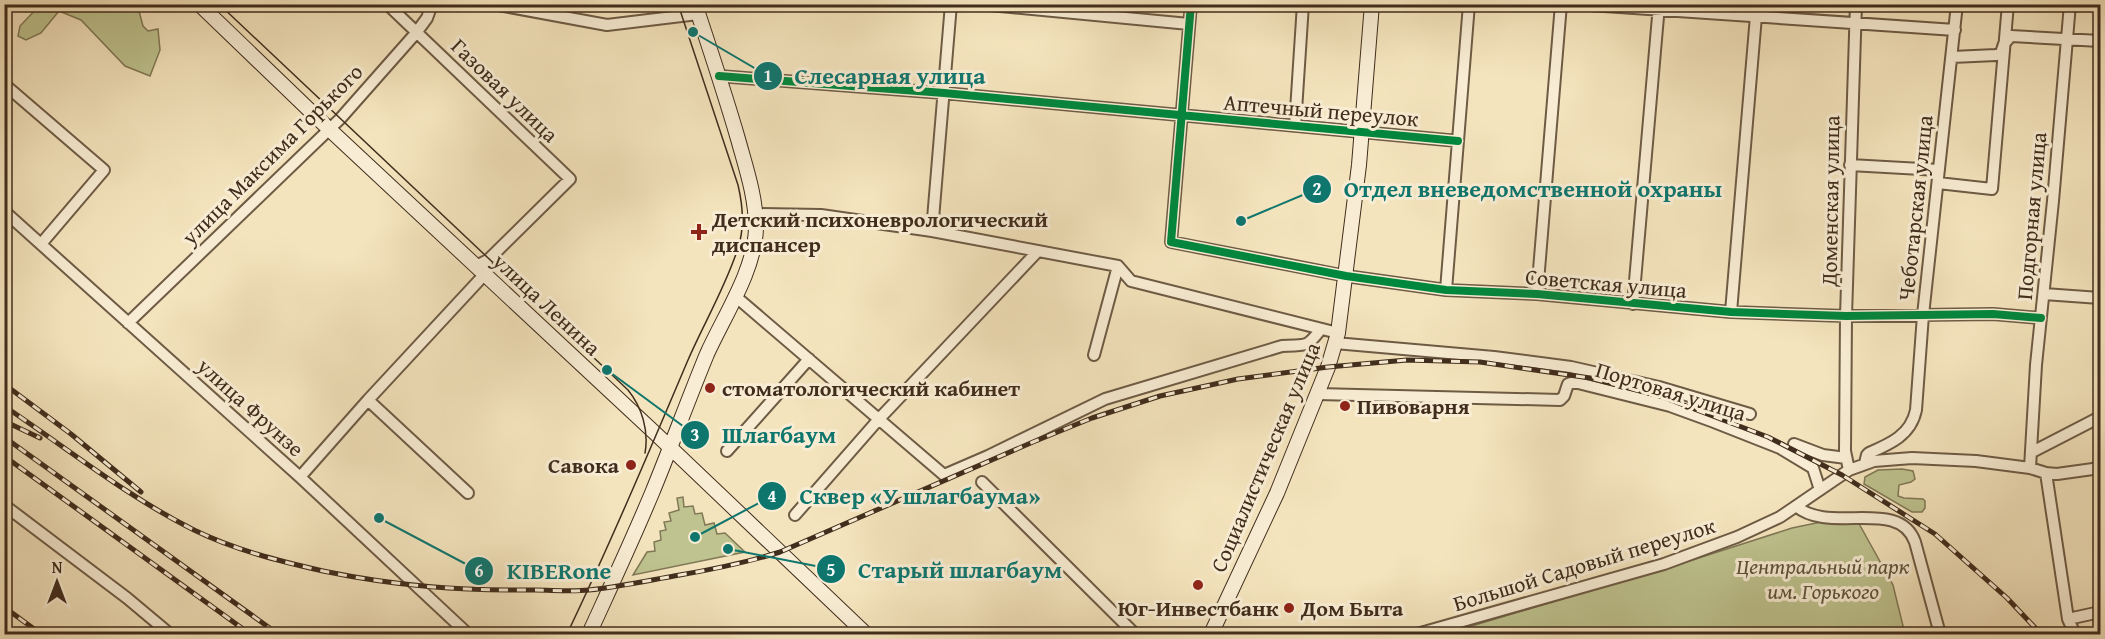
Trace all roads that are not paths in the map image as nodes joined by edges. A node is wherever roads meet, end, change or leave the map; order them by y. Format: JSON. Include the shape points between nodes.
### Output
{"nodes":[{"id":1,"x":199,"y":4,"type":"edge"},
{"id":2,"x":387,"y":4,"type":"edge"},
{"id":3,"x":432,"y":4,"type":"edge"},
{"id":4,"x":493,"y":4,"type":"edge"},
{"id":5,"x":951,"y":4,"type":"edge"},
{"id":6,"x":979,"y":4,"type":"edge"},
{"id":7,"x":1191,"y":4,"type":"edge"},
{"id":8,"x":1303,"y":4,"type":"edge"},
{"id":9,"x":1372,"y":4,"type":"edge"},
{"id":10,"x":1470,"y":4,"type":"edge"},
{"id":11,"x":1562,"y":4,"type":"edge"},
{"id":12,"x":1575,"y":4,"type":"edge"},
{"id":13,"x":1757,"y":4,"type":"edge"},
{"id":14,"x":1856,"y":4,"type":"edge"},
{"id":15,"x":1958,"y":4,"type":"edge"},
{"id":16,"x":2008,"y":4,"type":"edge"},
{"id":17,"x":2070,"y":4,"type":"edge"},
{"id":18,"x":1658,"y":7,"type":"edge"},
{"id":19,"x":696,"y":9,"type":"edge"},
{"id":20,"x":1756,"y":16,"type":"junction"},
{"id":21,"x":1854,"y":23,"type":"junction"},
{"id":22,"x":1189,"y":24,"type":"junction"},
{"id":23,"x":1955,"y":30,"type":"junction"},
{"id":24,"x":416,"y":33,"type":"junction"},
{"id":25,"x":2066,"y":38,"type":"junction"},
{"id":26,"x":2100,"y":40,"type":"edge"},
{"id":27,"x":2004,"y":44,"type":"junction"},
{"id":28,"x":1952,"y":57,"type":"junction"},
{"id":29,"x":719,"y":76,"type":"junction"},
{"id":30,"x":4,"y":84,"type":"edge"},
{"id":31,"x":944,"y":93,"type":"junction"},
{"id":32,"x":1182,"y":116,"type":"junction"},
{"id":33,"x":1294,"y":126,"type":"junction"},
{"id":34,"x":329,"y":129,"type":"junction"},
{"id":35,"x":1362,"y":132,"type":"junction"},
{"id":36,"x":1458,"y":141,"type":"junction"},
{"id":37,"x":1850,"y":165,"type":"junction"},
{"id":38,"x":1939,"y":170,"type":"junction"},
{"id":39,"x":1938,"y":183,"type":"junction"},
{"id":40,"x":4,"y":211,"type":"edge"},
{"id":41,"x":755,"y":214,"type":"junction"},
{"id":42,"x":932,"y":231,"type":"junction"},
{"id":43,"x":41,"y":244,"type":"junction"},
{"id":44,"x":1038,"y":251,"type":"junction"},
{"id":45,"x":1118,"y":266,"type":"junction"},
{"id":46,"x":480,"y":270,"type":"junction"},
{"id":47,"x":1346,"y":276,"type":"junction"},
{"id":48,"x":1446,"y":290,"type":"junction"},
{"id":49,"x":1537,"y":294,"type":"junction"},
{"id":50,"x":2044,"y":294,"type":"junction"},
{"id":51,"x":735,"y":296,"type":"junction"},
{"id":52,"x":2100,"y":298,"type":"edge"},
{"id":53,"x":1633,"y":304,"type":"junction"},
{"id":54,"x":1731,"y":312,"type":"junction"},
{"id":55,"x":1923,"y":315,"type":"junction"},
{"id":56,"x":1846,"y":316,"type":"junction"},
{"id":57,"x":2041,"y":318,"type":"junction"},
{"id":58,"x":128,"y":323,"type":"junction"},
{"id":59,"x":1321,"y":329,"type":"junction"},
{"id":60,"x":1337,"y":338,"type":"junction"},
{"id":61,"x":1094,"y":355,"type":"dead end"},
{"id":62,"x":809,"y":359,"type":"junction"},
{"id":63,"x":1318,"y":394,"type":"junction"},
{"id":64,"x":368,"y":400,"type":"junction"},
{"id":65,"x":1750,"y":414,"type":"dead end"},
{"id":66,"x":2100,"y":417,"type":"edge"},
{"id":67,"x":879,"y":419,"type":"junction"},
{"id":68,"x":1794,"y":444,"type":"dead end"},
{"id":69,"x":670,"y":447,"type":"junction"},
{"id":70,"x":727,"y":451,"type":"dead end"},
{"id":71,"x":2031,"y":452,"type":"junction"},
{"id":72,"x":1846,"y":458,"type":"junction"},
{"id":73,"x":1865,"y":463,"type":"junction"},
{"id":74,"x":2030,"y":468,"type":"junction"},
{"id":75,"x":2100,"y":468,"type":"edge"},
{"id":76,"x":1849,"y":470,"type":"junction"},
{"id":77,"x":2046,"y":473,"type":"junction"},
{"id":78,"x":300,"y":477,"type":"junction"},
{"id":79,"x":982,"y":482,"type":"dead end"},
{"id":80,"x":1820,"y":490,"type":"junction"},
{"id":81,"x":468,"y":493,"type":"dead end"},
{"id":82,"x":4,"y":505,"type":"edge"},
{"id":83,"x":1796,"y":506,"type":"junction"},
{"id":84,"x":795,"y":515,"type":"dead end"},
{"id":85,"x":2100,"y":612,"type":"edge"},
{"id":86,"x":2068,"y":619,"type":"junction"},
{"id":87,"x":170,"y":634,"type":"edge"},
{"id":88,"x":468,"y":634,"type":"edge"},
{"id":89,"x":589,"y":634,"type":"edge"},
{"id":90,"x":866,"y":634,"type":"edge"},
{"id":91,"x":1136,"y":634,"type":"edge"},
{"id":92,"x":1211,"y":634,"type":"edge"},
{"id":93,"x":1417,"y":634,"type":"edge"},
{"id":94,"x":1940,"y":634,"type":"edge"},
{"id":95,"x":2075,"y":634,"type":"edge"}],
"edges":[{"from":1,"to":34,"type":"main road","name":"улица Ленина"},
{"from":2,"to":24,"type":"street","name":"Газовая улица"},
{"from":3,"to":24,"type":"street","name":"улица Максима Горького"},
{"from":4,"to":19,"type":"street","via":[[608,25]]},
{"from":5,"to":31,"type":"street"},
{"from":6,"to":22,"type":"street"},
{"from":7,"to":22,"type":"street"},
{"from":8,"to":33,"type":"street"},
{"from":9,"to":35,"type":"main road","name":"Социалистическая улица"},
{"from":10,"to":36,"type":"street"},
{"from":11,"to":49,"type":"street"},
{"from":12,"to":18,"type":"street"},
{"from":13,"to":20,"type":"street"},
{"from":14,"to":21,"type":"street","name":"Доменская улица"},
{"from":15,"to":23,"type":"street","name":"Чеботарская улица"},
{"from":16,"to":27,"type":"street"},
{"from":17,"to":25,"type":"street","name":"Подгорная улица"},
{"from":18,"to":20,"type":"street"},
{"from":18,"to":53,"type":"street"},
{"from":19,"to":29,"type":"main road"},
{"from":20,"to":21,"type":"street"},
{"from":20,"to":54,"type":"street"},
{"from":21,"to":23,"type":"street"},
{"from":21,"to":37,"type":"street","name":"Доменская улица"},
{"from":22,"to":32,"type":"street"},
{"from":23,"to":28,"type":"street","name":"Чеботарская улица"},
{"from":24,"to":34,"type":"street","name":"улица Максима Горького"},
{"from":24,"to":46,"type":"street","name":"Газовая улица","via":[[570,179]]},
{"from":25,"to":26,"type":"street"},
{"from":25,"to":27,"type":"street","via":[[2011,36]]},
{"from":25,"to":50,"type":"street","name":"Подгорная улица"},
{"from":27,"to":28,"type":"street","via":[[1996,55]]},
{"from":27,"to":39,"type":"street","via":[[1992,189]]},
{"from":28,"to":38,"type":"street","name":"Чеботарская улица"},
{"from":29,"to":31,"type":"street","name":"Аптечный переулок"},
{"from":29,"to":41,"type":"main road","via":[[746,167]]},
{"from":30,"to":43,"type":"street","via":[[104,170]]},
{"from":31,"to":32,"type":"street","name":"Аптечный переулок"},
{"from":31,"to":42,"type":"street"},
{"from":32,"to":33,"type":"street","name":"Аптечный переулок"},
{"from":32,"to":47,"type":"street","name":"Советская улица","via":[[1171,242]]},
{"from":33,"to":35,"type":"street","name":"Аптечный переулок"},
{"from":34,"to":46,"type":"main road","name":"улица Ленина"},
{"from":34,"to":58,"type":"street","name":"улица Максима Горького"},
{"from":35,"to":36,"type":"street","name":"Аптечный переулок"},
{"from":35,"to":47,"type":"main road","name":"Социалистическая улица"},
{"from":36,"to":48,"type":"street"},
{"from":37,"to":38,"type":"street"},
{"from":37,"to":56,"type":"street","name":"Доменская улица"},
{"from":38,"to":39,"type":"street","name":"Чеботарская улица"},
{"from":39,"to":55,"type":"street","name":"Чеботарская улица"},
{"from":40,"to":43,"type":"street","name":"улица Фрунзе"},
{"from":41,"to":42,"type":"street","via":[[821,215]]},
{"from":41,"to":51,"type":"main road","via":[[754,244]]},
{"from":42,"to":44,"type":"street"},
{"from":43,"to":58,"type":"street","name":"улица Фрунзе"},
{"from":44,"to":45,"type":"street"},
{"from":44,"to":67,"type":"street"},
{"from":45,"to":59,"type":"street","name":"Портовая улица","via":[[1131,281]]},
{"from":45,"to":61,"type":"street"},
{"from":46,"to":64,"type":"street"},
{"from":46,"to":69,"type":"main road","name":"улица Ленина"},
{"from":47,"to":48,"type":"street","name":"Советская улица"},
{"from":47,"to":60,"type":"main road","name":"Социалистическая улица"},
{"from":48,"to":49,"type":"street","name":"Советская улица"},
{"from":49,"to":53,"type":"street","name":"Советская улица"},
{"from":50,"to":52,"type":"street"},
{"from":50,"to":57,"type":"street","name":"Подгорная улица"},
{"from":51,"to":62,"type":"street"},
{"from":51,"to":69,"type":"main road"},
{"from":53,"to":54,"type":"street","name":"Советская улица"},
{"from":54,"to":56,"type":"street","name":"Советская улица"},
{"from":55,"to":56,"type":"street","name":"Советская улица"},
{"from":55,"to":57,"type":"street","name":"Советская улица"},
{"from":55,"to":73,"type":"street","name":"Чеботарская улица","via":[[1915,415],[1901,436],[1866,455]]},
{"from":56,"to":72,"type":"street","name":"Доменская улица"},
{"from":57,"to":71,"type":"street","name":"Подгорная улица"},
{"from":58,"to":78,"type":"street","name":"улица Фрунзе"},
{"from":59,"to":60,"type":"street","name":"Портовая улица"},
{"from":59,"to":67,"type":"street","via":[[1306,346],[1282,346],[1105,399],[944,475]]},
{"from":60,"to":63,"type":"main road","name":"Социалистическая улица"},
{"from":60,"to":65,"type":"street","name":"Портовая улица","via":[[1571,367],[1659,387]]},
{"from":62,"to":67,"type":"street"},
{"from":62,"to":70,"type":"street"},
{"from":63,"to":80,"type":"street","name":"Портовая улица","via":[[1560,400],[1568,384],[1574,382],[1670,406],[1780,448],[1813,468]]},
{"from":63,"to":92,"type":"main road","name":"Социалистическая улица"},
{"from":64,"to":78,"type":"street"},
{"from":64,"to":81,"type":"street"},
{"from":66,"to":71,"type":"street"},
{"from":67,"to":84,"type":"street"},
{"from":68,"to":72,"type":"street","via":[[1822,455]]},
{"from":69,"to":89,"type":"main road"},
{"from":69,"to":90,"type":"main road","name":"улица Ленина"},
{"from":71,"to":74,"type":"street","name":"Подгорная улица"},
{"from":72,"to":76,"type":"street","name":"Доменская улица"},
{"from":73,"to":74,"type":"street","name":"Большой Садовый переулок","via":[[1912,458]]},
{"from":73,"to":76,"type":"street","name":"Большой Садовый переулок"},
{"from":74,"to":77,"type":"street","name":"Большой Садовый переулок"},
{"from":75,"to":77,"type":"street","name":"Большой Садовый переулок"},
{"from":76,"to":80,"type":"street","name":"Большой Садовый переулок"},
{"from":77,"to":86,"type":"street"},
{"from":78,"to":88,"type":"street","name":"улица Фрунзе"},
{"from":79,"to":91,"type":"street"},
{"from":80,"to":83,"type":"street","name":"Большой Садовый переулок"},
{"from":82,"to":87,"type":"street"},
{"from":83,"to":93,"type":"street","name":"Большой Садовый переулок","via":[[1737,537],[1664,564]]},
{"from":83,"to":94,"type":"street","via":[[1814,517],[1887,519],[1903,525],[1915,542]]},
{"from":85,"to":86,"type":"street"},
{"from":86,"to":95,"type":"street"}]}
